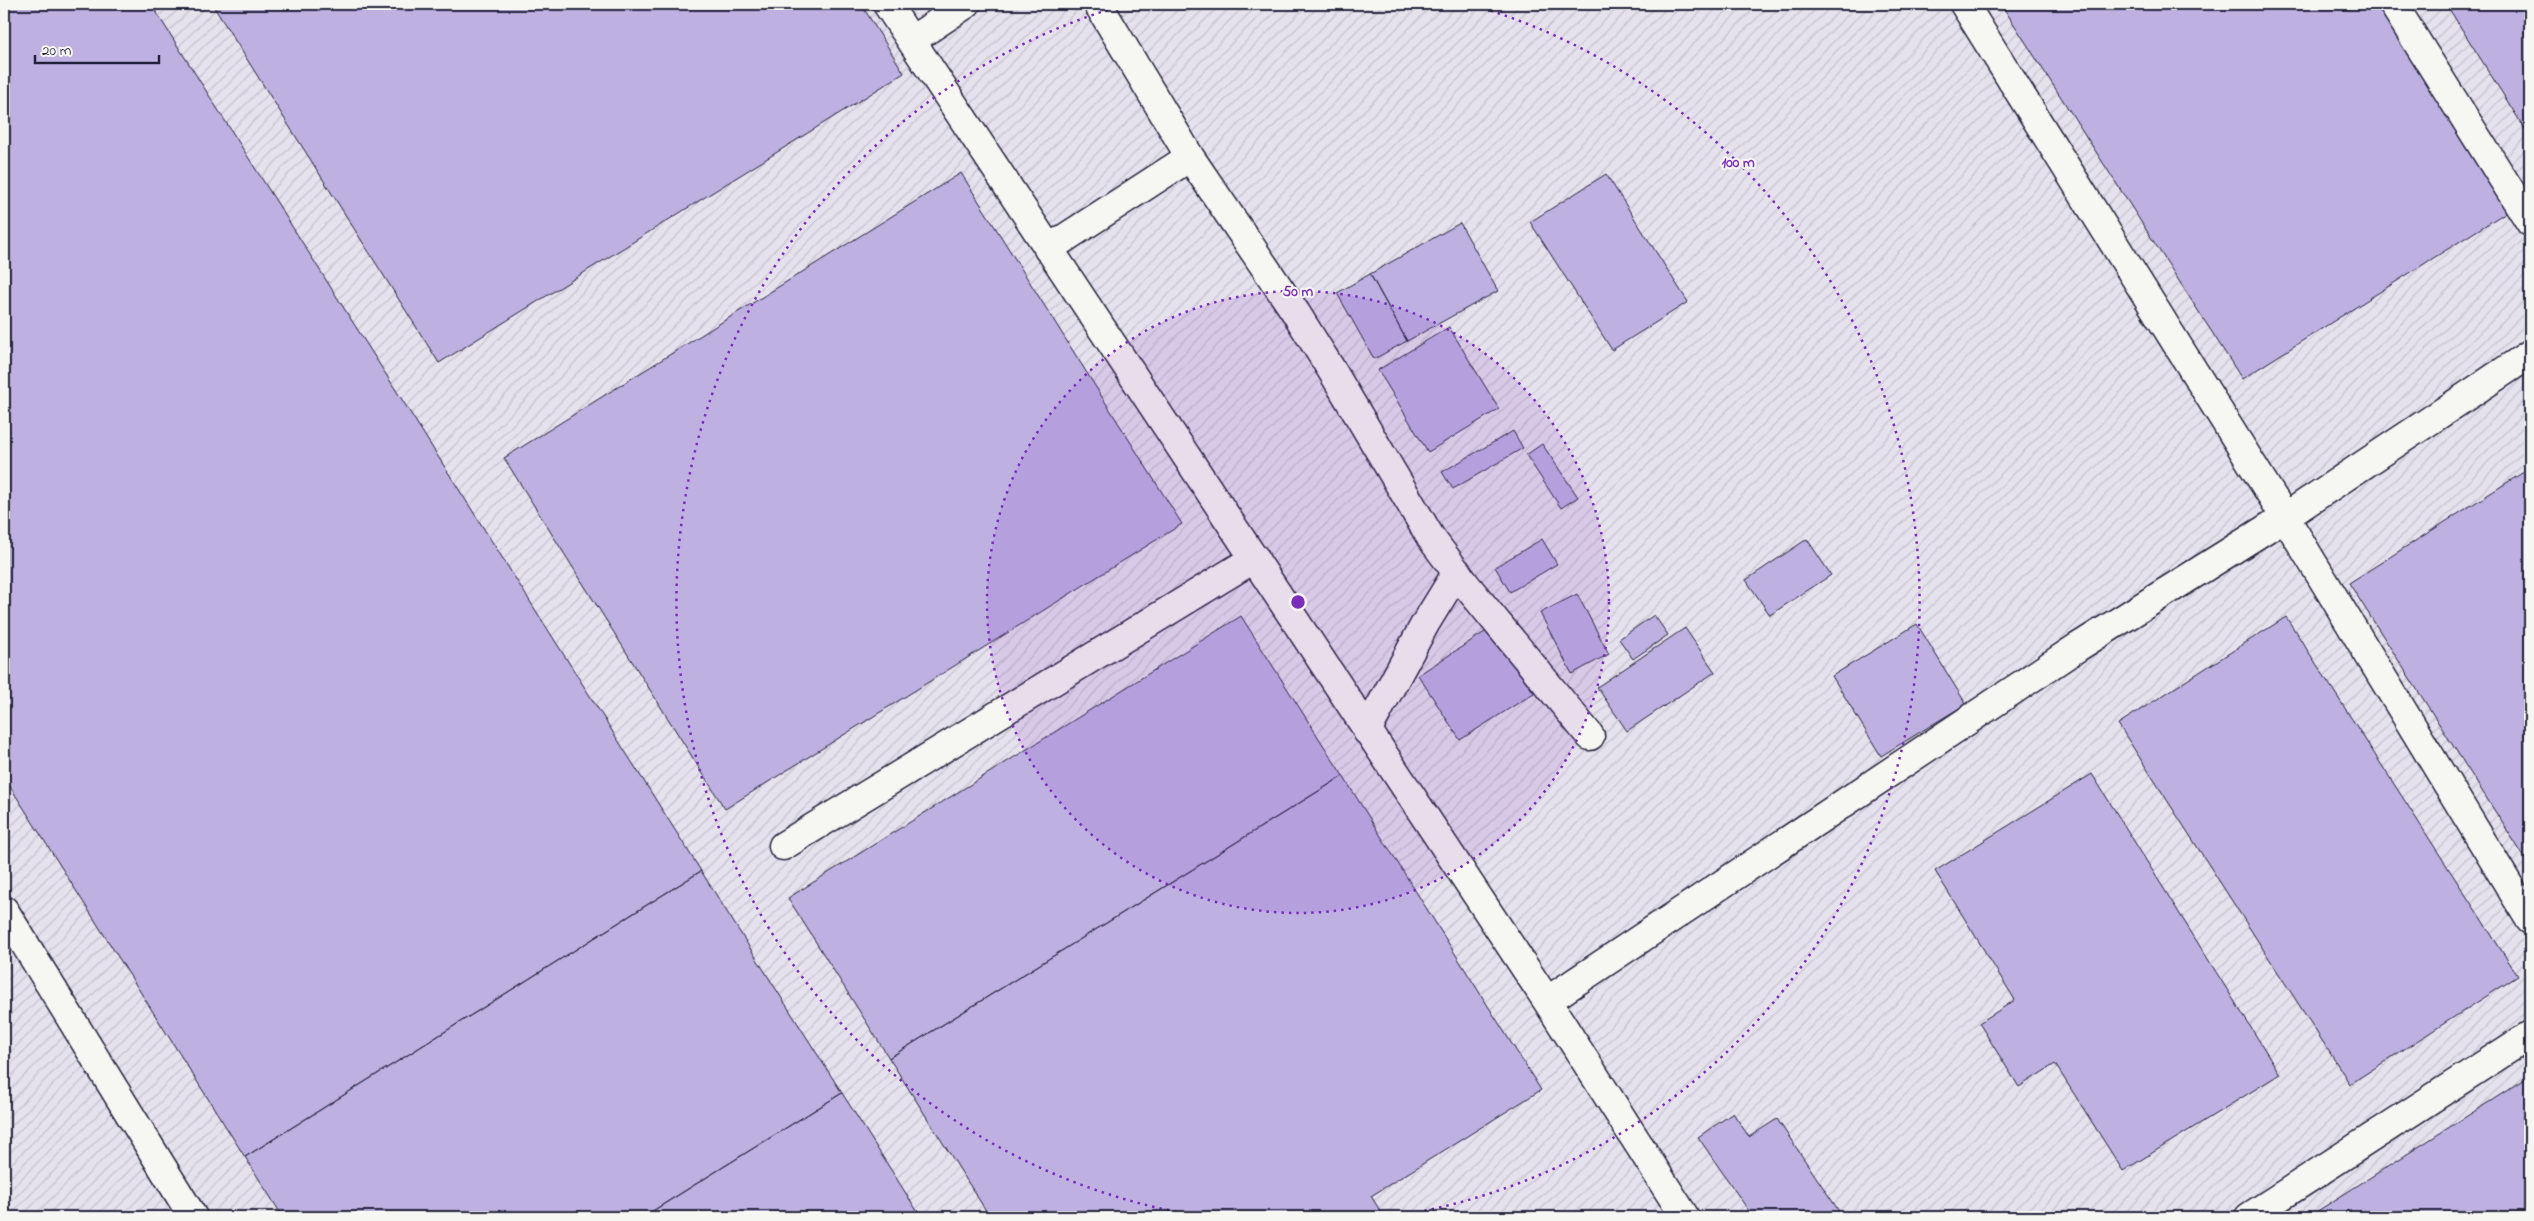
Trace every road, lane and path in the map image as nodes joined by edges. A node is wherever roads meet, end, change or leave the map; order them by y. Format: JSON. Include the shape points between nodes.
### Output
{"nodes":[{"id":1,"x":887,"y":4,"type":"edge"},
{"id":2,"x":966,"y":4,"type":"edge"},
{"id":3,"x":1098,"y":4,"type":"edge"},
{"id":4,"x":1964,"y":4,"type":"edge"},
{"id":5,"x":2393,"y":4,"type":"edge"},
{"id":6,"x":912,"y":40,"type":"junction"},
{"id":7,"x":1190,"y":157,"type":"junction"},
{"id":8,"x":2530,"y":222,"type":"edge"},
{"id":9,"x":1048,"y":249,"type":"junction"},
{"id":10,"x":2530,"y":354,"type":"edge"},
{"id":11,"x":2285,"y":517,"type":"junction"},
{"id":12,"x":1254,"y":558,"type":"junction"},
{"id":13,"x":1458,"y":572,"type":"junction"},
{"id":14,"x":1367,"y":731,"type":"junction"},
{"id":15,"x":1590,"y":736,"type":"dead end"},
{"id":16,"x":783,"y":846,"type":"dead end"},
{"id":17,"x":4,"y":910,"type":"edge"},
{"id":18,"x":2530,"y":920,"type":"edge"},
{"id":19,"x":1547,"y":1001,"type":"junction"},
{"id":20,"x":2530,"y":1035,"type":"edge"},
{"id":21,"x":193,"y":1217,"type":"edge"},
{"id":22,"x":1685,"y":1217,"type":"edge"},
{"id":23,"x":2249,"y":1217,"type":"edge"}],
"edges":[{"from":1,"to":6,"type":"lane"},
{"from":2,"to":6,"type":"lane"},
{"from":3,"to":7,"type":"lane"},
{"from":4,"to":11,"type":"lane"},
{"from":5,"to":8,"type":"lane"},
{"from":6,"to":9,"type":"lane"},
{"from":7,"to":9,"type":"lane"},
{"from":7,"to":13,"type":"lane","via":[[1296,313],[1431,538]]},
{"from":9,"to":12,"type":"lane"},
{"from":10,"to":11,"type":"lane"},
{"from":11,"to":18,"type":"lane"},
{"from":11,"to":19,"type":"lane","via":[[2078,647]]},
{"from":12,"to":14,"type":"lane"},
{"from":12,"to":16,"type":"lane"},
{"from":13,"to":14,"type":"lane","via":[[1425,624]]},
{"from":13,"to":15,"type":"lane"},
{"from":14,"to":19,"type":"lane"},
{"from":17,"to":21,"type":"lane"},
{"from":19,"to":22,"type":"lane"},
{"from":20,"to":23,"type":"lane"}]}
